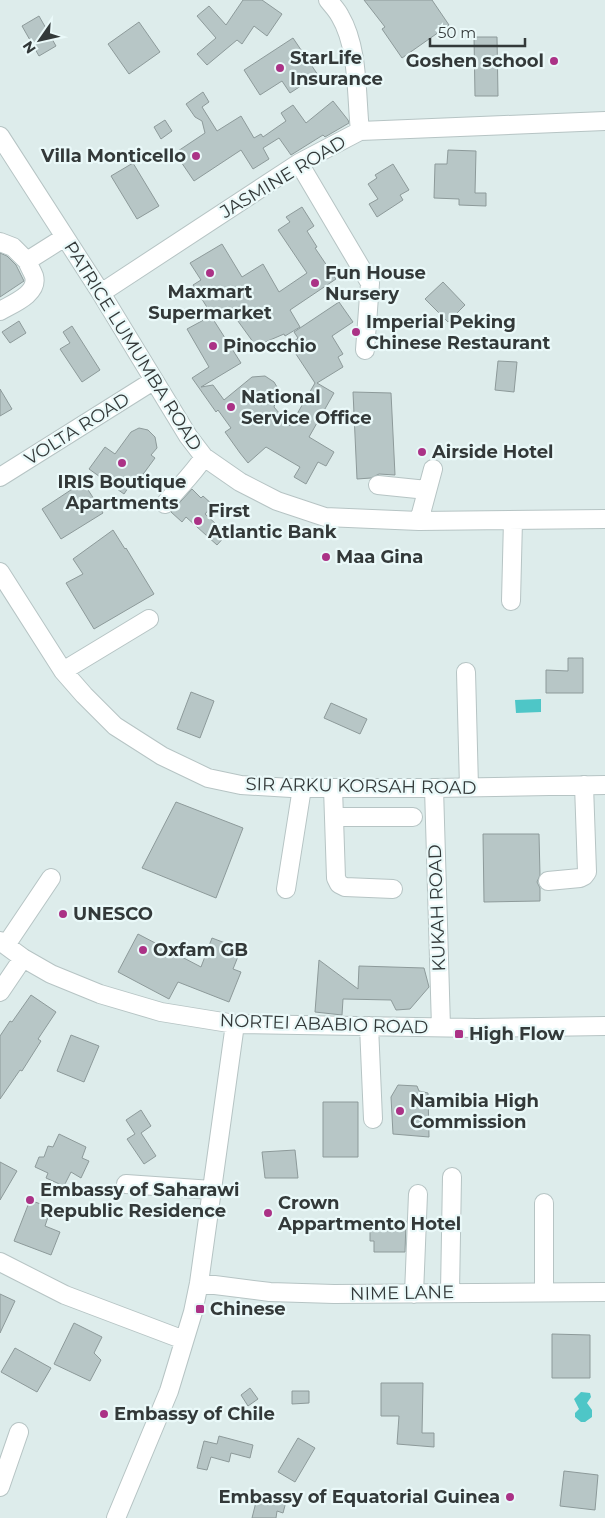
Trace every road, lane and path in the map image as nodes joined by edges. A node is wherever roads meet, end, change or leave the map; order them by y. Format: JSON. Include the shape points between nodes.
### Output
{"nodes":[{"id":1,"x":328,"y":0,"type":"edge"},
{"id":2,"x":605,"y":122,"type":"edge"},
{"id":3,"x":360,"y":131,"type":"junction"},
{"id":4,"x":0,"y":136,"type":"edge"},
{"id":5,"x":299,"y":163,"type":"junction"},
{"id":6,"x":65,"y":237,"type":"junction"},
{"id":7,"x":0,"y":242,"type":"edge"},
{"id":8,"x":27,"y":261,"type":"junction"},
{"id":9,"x":101,"y":293,"type":"junction"},
{"id":10,"x":0,"y":311,"type":"edge"},
{"id":11,"x":365,"y":350,"type":"dead end"},
{"id":12,"x":153,"y":381,"type":"junction"},
{"id":13,"x":204,"y":457,"type":"junction"},
{"id":14,"x":434,"y":470,"type":"dead end"},
{"id":15,"x":0,"y":477,"type":"edge"},
{"id":16,"x":378,"y":485,"type":"dead end"},
{"id":17,"x":427,"y":490,"type":"junction"},
{"id":18,"x":165,"y":504,"type":"dead end"},
{"id":19,"x":605,"y":519,"type":"edge"},
{"id":20,"x":513,"y":520,"type":"junction"},
{"id":21,"x":420,"y":521,"type":"junction"},
{"id":22,"x":0,"y":572,"type":"edge"},
{"id":23,"x":511,"y":601,"type":"dead end"},
{"id":24,"x":149,"y":619,"type":"dead end"},
{"id":25,"x":63,"y":670,"type":"junction"},
{"id":26,"x":466,"y":672,"type":"dead end"},
{"id":27,"x":584,"y":785,"type":"junction"},
{"id":28,"x":605,"y":785,"type":"edge"},
{"id":29,"x":469,"y":787,"type":"junction"},
{"id":30,"x":302,"y":788,"type":"junction"},
{"id":31,"x":333,"y":788,"type":"junction"},
{"id":32,"x":434,"y":788,"type":"junction"},
{"id":33,"x":334,"y":817,"type":"junction"},
{"id":34,"x":413,"y":817,"type":"dead end"},
{"id":35,"x":51,"y":878,"type":"dead end"},
{"id":36,"x":548,"y":881,"type":"dead end"},
{"id":37,"x":286,"y":889,"type":"dead end"},
{"id":38,"x":393,"y":889,"type":"dead end"},
{"id":39,"x":3,"y":943,"type":"edge"},
{"id":40,"x":23,"y":958,"type":"junction"},
{"id":41,"x":0,"y":992,"type":"edge"},
{"id":42,"x":235,"y":1024,"type":"junction"},
{"id":43,"x":369,"y":1026,"type":"junction"},
{"id":44,"x":605,"y":1026,"type":"edge"},
{"id":45,"x":441,"y":1027,"type":"junction"},
{"id":46,"x":373,"y":1119,"type":"dead end"},
{"id":47,"x":452,"y":1177,"type":"dead end"},
{"id":48,"x":126,"y":1184,"type":"dead end"},
{"id":49,"x":212,"y":1190,"type":"junction"},
{"id":50,"x":418,"y":1194,"type":"dead end"},
{"id":51,"x":544,"y":1203,"type":"dead end"},
{"id":52,"x":0,"y":1262,"type":"edge"},
{"id":53,"x":199,"y":1283,"type":"junction"},
{"id":54,"x":450,"y":1292,"type":"junction"},
{"id":55,"x":544,"y":1292,"type":"junction"},
{"id":56,"x":605,"y":1292,"type":"edge"},
{"id":57,"x":414,"y":1294,"type":"junction"},
{"id":58,"x":184,"y":1340,"type":"junction"},
{"id":59,"x":19,"y":1432,"type":"dead end"},
{"id":60,"x":0,"y":1487,"type":"edge"},
{"id":61,"x":116,"y":1518,"type":"edge"}],
"edges":[{"from":1,"to":3,"type":"street","via":[[340,16],[351,44]]},
{"from":2,"to":3,"type":"street","name":"JASMINE ROAD"},
{"from":3,"to":5,"type":"street","name":"JASMINE ROAD"},
{"from":4,"to":6,"type":"street","name":"PATRICE LUMUMBA ROAD"},
{"from":5,"to":9,"type":"street","name":"JASMINE ROAD"},
{"from":5,"to":11,"type":"street","via":[[370,283]]},
{"from":6,"to":8,"type":"street"},
{"from":6,"to":9,"type":"street","name":"PATRICE LUMUMBA ROAD"},
{"from":7,"to":8,"type":"street","via":[[12,247]]},
{"from":8,"to":10,"type":"street","via":[[35,277],[34,287],[27,296]]},
{"from":9,"to":12,"type":"street","name":"PATRICE LUMUMBA ROAD"},
{"from":12,"to":13,"type":"street","name":"PATRICE LUMUMBA ROAD"},
{"from":12,"to":15,"type":"street","name":"VOLTA ROAD"},
{"from":13,"to":18,"type":"street"},
{"from":13,"to":21,"type":"street","name":"PATRICE LUMUMBA ROAD","via":[[240,482],[276,501],[325,517]]},
{"from":14,"to":17,"type":"street"},
{"from":16,"to":17,"type":"street"},
{"from":17,"to":21,"type":"street"},
{"from":19,"to":20,"type":"street","name":"PATRICE LUMUMBA ROAD"},
{"from":20,"to":21,"type":"street","name":"PATRICE LUMUMBA ROAD"},
{"from":20,"to":23,"type":"street"},
{"from":22,"to":25,"type":"street","name":"SIR ARKU KORSAH ROAD"},
{"from":24,"to":25,"type":"street"},
{"from":25,"to":30,"type":"street","name":"SIR ARKU KORSAH ROAD","via":[[115,726],[162,756],[208,778],[241,785]]},
{"from":26,"to":29,"type":"street"},
{"from":27,"to":28,"type":"street","name":"SIR ARKU KORSAH ROAD"},
{"from":27,"to":29,"type":"street","name":"SIR ARKU KORSAH ROAD"},
{"from":27,"to":36,"type":"street","via":[[587,872],[580,878]]},
{"from":29,"to":32,"type":"street","name":"SIR ARKU KORSAH ROAD"},
{"from":30,"to":31,"type":"street","name":"SIR ARKU KORSAH ROAD"},
{"from":30,"to":37,"type":"street"},
{"from":31,"to":32,"type":"street","name":"SIR ARKU KORSAH ROAD"},
{"from":31,"to":33,"type":"street"},
{"from":32,"to":45,"type":"street","name":"KUKAH ROAD"},
{"from":33,"to":34,"type":"street"},
{"from":33,"to":38,"type":"street","via":[[336,878],[339,884]]},
{"from":35,"to":39,"type":"street"},
{"from":39,"to":40,"type":"street","name":"NORTEI ABABIO ROAD"},
{"from":40,"to":41,"type":"street"},
{"from":40,"to":42,"type":"street","name":"NORTEI ABABIO ROAD","via":[[51,974],[100,994],[161,1012]]},
{"from":42,"to":43,"type":"street","name":"NORTEI ABABIO ROAD"},
{"from":42,"to":49,"type":"street"},
{"from":43,"to":45,"type":"street","name":"NORTEI ABABIO ROAD"},
{"from":43,"to":46,"type":"street"},
{"from":44,"to":45,"type":"street","name":"NORTEI ABABIO ROAD"},
{"from":47,"to":54,"type":"street"},
{"from":48,"to":49,"type":"street"},
{"from":49,"to":53,"type":"street"},
{"from":50,"to":57,"type":"street"},
{"from":51,"to":55,"type":"street"},
{"from":52,"to":58,"type":"street","via":[[65,1295]]},
{"from":53,"to":57,"type":"street","name":"NIME LANE","via":[[270,1292]]},
{"from":53,"to":58,"type":"street"},
{"from":54,"to":55,"type":"street","name":"NIME LANE"},
{"from":54,"to":57,"type":"street","name":"NIME LANE"},
{"from":55,"to":56,"type":"street","name":"NIME LANE"},
{"from":58,"to":61,"type":"street","via":[[169,1391]]},
{"from":59,"to":60,"type":"street"}]}
